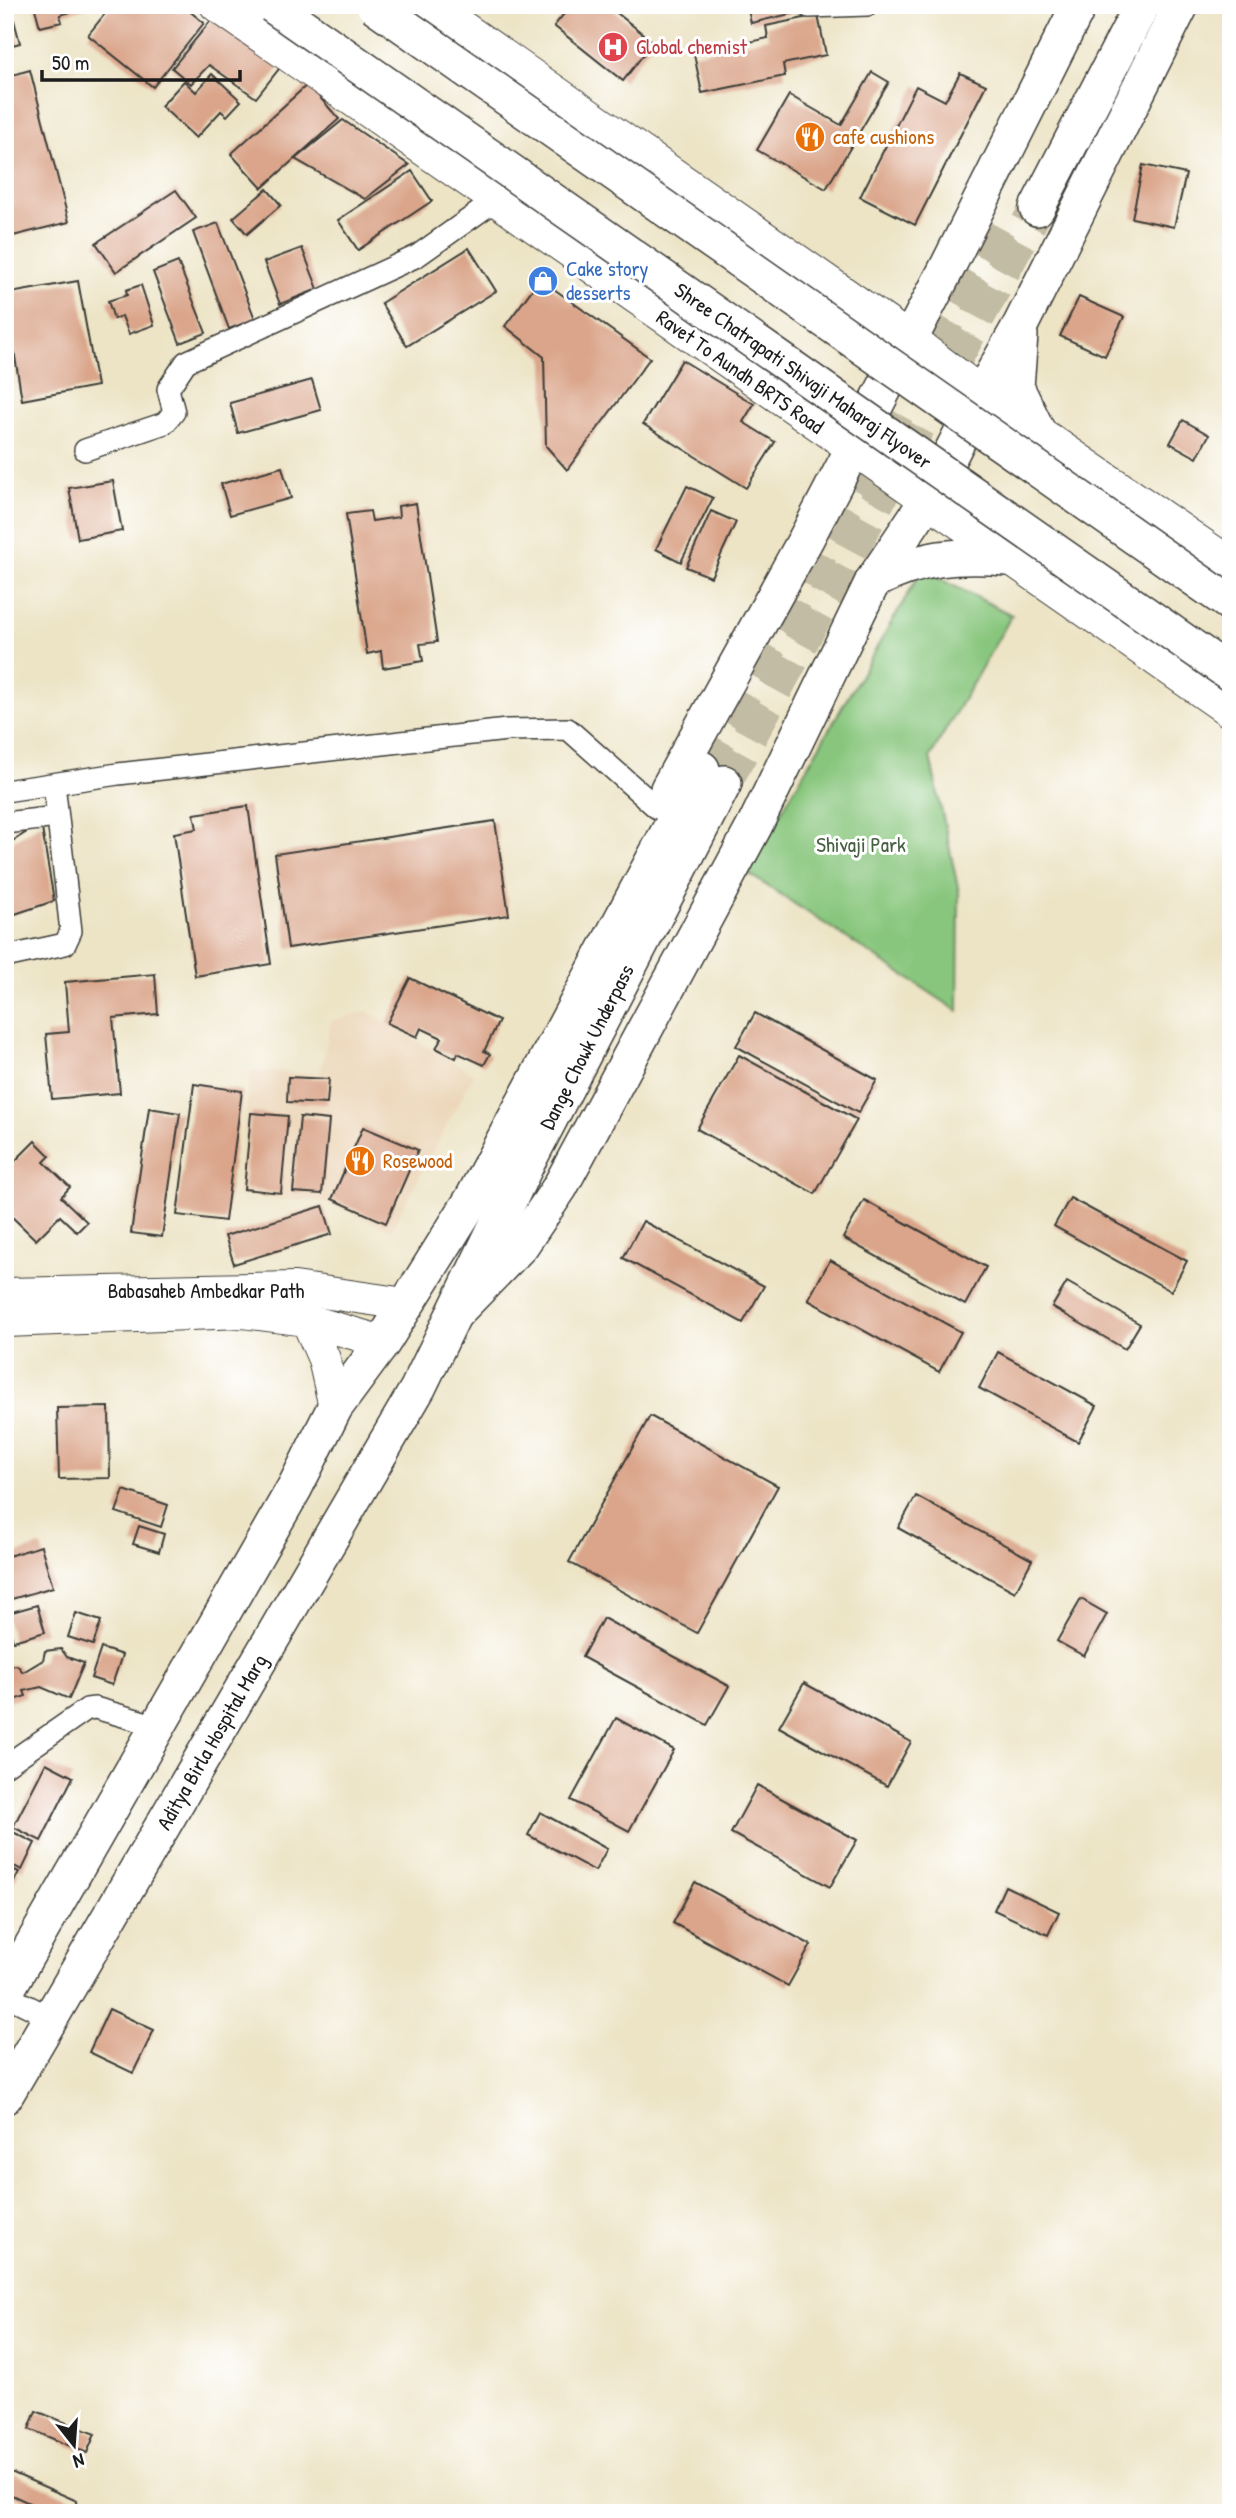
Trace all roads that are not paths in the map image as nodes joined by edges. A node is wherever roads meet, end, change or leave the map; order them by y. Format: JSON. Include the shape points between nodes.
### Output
{"nodes":[{"id":1,"x":272,"y":5,"type":"edge"},
{"id":2,"x":374,"y":5,"type":"edge"},
{"id":3,"x":431,"y":5,"type":"edge"},
{"id":4,"x":867,"y":5,"type":"edge"},
{"id":5,"x":1079,"y":5,"type":"edge"},
{"id":6,"x":1116,"y":5,"type":"edge"},
{"id":7,"x":1143,"y":5,"type":"edge"},
{"id":8,"x":1181,"y":5,"type":"edge"},
{"id":9,"x":809,"y":7,"type":"dead end"},
{"id":10,"x":237,"y":11,"type":"edge"},
{"id":11,"x":496,"y":200,"type":"junction"},
{"id":12,"x":1021,"y":324,"type":"junction"},
{"id":13,"x":910,"y":339,"type":"junction"},
{"id":14,"x":982,"y":393,"type":"junction"},
{"id":15,"x":1036,"y":428,"type":"junction"},
{"id":16,"x":85,"y":450,"type":"dead end"},
{"id":17,"x":852,"y":450,"type":"junction"},
{"id":18,"x":926,"y":502,"type":"junction"},
{"id":19,"x":1008,"y":558,"type":"junction"},
{"id":20,"x":1231,"y":564,"type":"edge"},
{"id":21,"x":873,"y":580,"type":"junction"},
{"id":22,"x":1231,"y":604,"type":"edge"},
{"id":23,"x":1231,"y":674,"type":"edge"},
{"id":24,"x":1231,"y":712,"type":"edge"},
{"id":25,"x":54,"y":784,"type":"junction"},
{"id":26,"x":5,"y":792,"type":"edge"},
{"id":27,"x":657,"y":808,"type":"junction"},
{"id":28,"x":57,"y":817,"type":"junction"},
{"id":29,"x":5,"y":823,"type":"edge"},
{"id":30,"x":5,"y":957,"type":"edge"},
{"id":31,"x":473,"y":1198,"type":"junction"},
{"id":32,"x":5,"y":1294,"type":"edge"},
{"id":33,"x":405,"y":1304,"type":"junction"},
{"id":34,"x":455,"y":1313,"type":"junction"},
{"id":35,"x":307,"y":1320,"type":"junction"},
{"id":36,"x":5,"y":1321,"type":"edge"},
{"id":37,"x":383,"y":1342,"type":"junction"},
{"id":38,"x":418,"y":1388,"type":"joint"},
{"id":39,"x":335,"y":1407,"type":"junction"},
{"id":40,"x":158,"y":1726,"type":"junction"},
{"id":41,"x":5,"y":1766,"type":"edge"},
{"id":42,"x":5,"y":1994,"type":"edge"},
{"id":43,"x":50,"y":2017,"type":"junction"},
{"id":44,"x":5,"y":2096,"type":"edge"}],
"edges":[{"from":1,"to":23,"type":"main road","name":"Shree Chatrapati Shivaji Maharaj Flyover","bridge":true},
{"from":2,"to":22,"type":"main road","bridge":true},
{"from":3,"to":13,"type":"street"},
{"from":4,"to":9,"type":"street"},
{"from":5,"to":13,"type":"main road"},
{"from":6,"to":7,"type":"main road","via":[[1025,204]]},
{"from":8,"to":12,"type":"main road"},
{"from":10,"to":11,"type":"street","name":"Ravet To Aundh BRTS Road"},
{"from":11,"to":16,"type":"street","via":[[417,256],[186,362],[168,389],[174,412],[165,424]]},
{"from":11,"to":17,"type":"street","name":"Ravet To Aundh BRTS Road"},
{"from":12,"to":14,"type":"main road"},
{"from":12,"to":15,"type":"main road","via":[[1016,387]]},
{"from":13,"to":14,"type":"street"},
{"from":13,"to":17,"type":"main road"},
{"from":14,"to":15,"type":"street"},
{"from":14,"to":18,"type":"main road"},
{"from":15,"to":20,"type":"street"},
{"from":17,"to":18,"type":"street","name":"Ravet To Aundh BRTS Road"},
{"from":17,"to":27,"type":"main road"},
{"from":18,"to":19,"type":"street","name":"Ravet To Aundh BRTS Road"},
{"from":18,"to":21,"type":"main road"},
{"from":19,"to":21,"type":"main road","via":[[962,554],[931,558]]},
{"from":19,"to":24,"type":"street","name":"Ravet To Aundh BRTS Road"},
{"from":21,"to":34,"type":"main road","via":[[755,825],[560,1187],[521,1245]]},
{"from":25,"to":26,"type":"street"},
{"from":25,"to":27,"type":"street","via":[[507,730],[568,729]]},
{"from":25,"to":28,"type":"street"},
{"from":27,"to":31,"type":"main road","via":[[477,1146]]},
{"from":28,"to":29,"type":"street"},
{"from":28,"to":30,"type":"street","via":[[71,931],[65,944]]},
{"from":31,"to":33,"type":"main road","name":"Dange Chowk Underpass"},
{"from":31,"to":34,"type":"main road","name":"Dange Chowk Underpass","via":[[713,776]]},
{"from":32,"to":33,"type":"street","name":"Babasaheb Ambedkar Path","via":[[295,1288]]},
{"from":33,"to":37,"type":"main road"},
{"from":34,"to":38,"type":"main road","name":"Dange Chowk Underpass"},
{"from":35,"to":36,"type":"street","name":"Babasaheb Ambedkar Path","via":[[242,1312]]},
{"from":35,"to":37,"type":"street"},
{"from":35,"to":39,"type":"street","name":"Babasaheb Ambedkar Path","via":[[324,1359]]},
{"from":37,"to":39,"type":"main road"},
{"from":38,"to":43,"type":"main road","name":"Aditya Birla Hospital Marg"},
{"from":39,"to":40,"type":"main road","via":[[295,1487]]},
{"from":40,"to":41,"type":"street","via":[[87,1709]]},
{"from":40,"to":42,"type":"main road"},
{"from":42,"to":43,"type":"street"},
{"from":43,"to":44,"type":"main road","name":"Aditya Birla Hospital Marg"}]}
